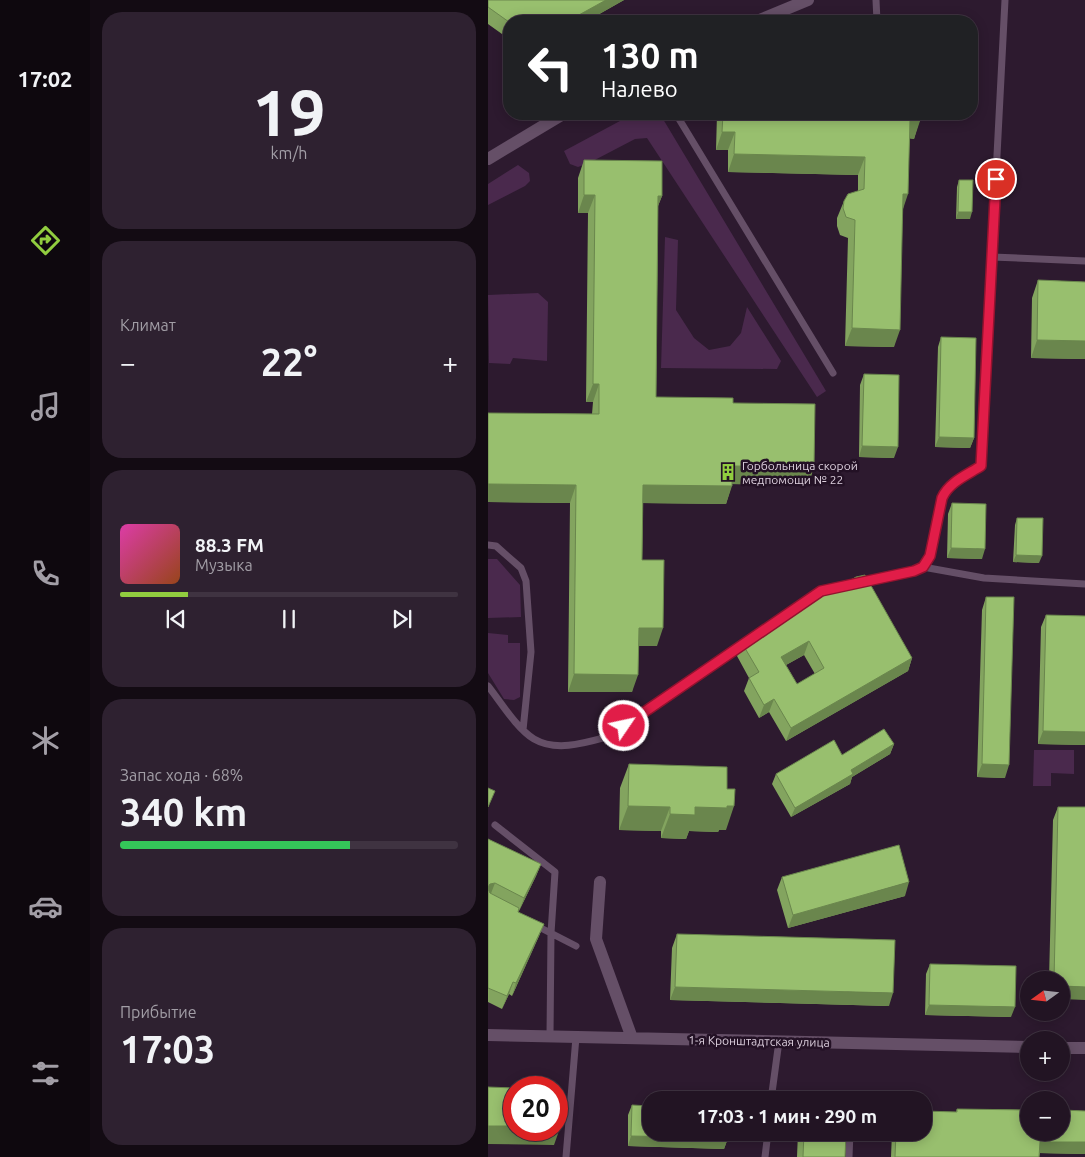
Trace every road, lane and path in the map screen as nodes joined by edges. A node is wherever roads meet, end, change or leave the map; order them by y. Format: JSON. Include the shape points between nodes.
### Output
{"nodes":[{"id":1,"x":808,"y":0,"type":"edge"},
{"id":2,"x":876,"y":0,"type":"edge"},
{"id":3,"x":1005,"y":0,"type":"edge"},
{"id":4,"x":772,"y":15,"type":"edge"},
{"id":5,"x":876,"y":15,"type":"edge"},
{"id":6,"x":553,"y":120,"type":"edge"},
{"id":7,"x":680,"y":120,"type":"edge"},
{"id":8,"x":488,"y":159,"type":"edge"},
{"id":9,"x":992,"y":256,"type":"junction"},
{"id":10,"x":1086,"y":261,"type":"edge"},
{"id":11,"x":833,"y":373,"type":"dead end"},
{"id":12,"x":488,"y":545,"type":"edge"},
{"id":13,"x":923,"y":567,"type":"junction"},
{"id":14,"x":1086,"y":584,"type":"edge"},
{"id":15,"x":488,"y":686,"type":"edge"},
{"id":16,"x":523,"y":730,"type":"junction"},
{"id":17,"x":495,"y":826,"type":"dead end"},
{"id":18,"x":600,"y":882,"type":"dead end"},
{"id":19,"x":528,"y":921,"type":"edge"},
{"id":20,"x":551,"y":933,"type":"junction"},
{"id":21,"x":576,"y":946,"type":"dead end"},
{"id":22,"x":488,"y":1035,"type":"edge"},
{"id":23,"x":550,"y":1036,"type":"junction"},
{"id":24,"x":576,"y":1037,"type":"junction"},
{"id":25,"x":632,"y":1038,"type":"junction"},
{"id":26,"x":779,"y":1042,"type":"junction"},
{"id":27,"x":1020,"y":1047,"type":"edge"},
{"id":28,"x":1070,"y":1048,"type":"edge"},
{"id":29,"x":1086,"y":1048,"type":"edge"},
{"id":30,"x":772,"y":1091,"type":"edge"},
{"id":31,"x":767,"y":1141,"type":"edge"},
{"id":32,"x":850,"y":1141,"type":"edge"},
{"id":33,"x":566,"y":1157,"type":"edge"},
{"id":34,"x":765,"y":1157,"type":"edge"},
{"id":35,"x":849,"y":1157,"type":"edge"}],
"edges":[{"from":1,"to":4,"type":"street"},
{"from":2,"to":5,"type":"lane"},
{"from":3,"to":9,"type":"lane"},
{"from":6,"to":8,"type":"street"},
{"from":7,"to":11,"type":"lane"},
{"from":9,"to":10,"type":"lane"},
{"from":9,"to":13,"type":"lane","via":[[981,466],[946,490],[930,556]]},
{"from":12,"to":16,"type":"lane","via":[[496,546],[521,568],[526,581],[531,652]]},
{"from":13,"to":14,"type":"lane","via":[[984,578]]},
{"from":13,"to":16,"type":"lane","via":[[821,591],[607,737],[580,744],[554,745],[535,740]]},
{"from":15,"to":16,"type":"lane"},
{"from":17,"to":20,"type":"lane","via":[[555,872]]},
{"from":18,"to":25,"type":"street","via":[[596,939]]},
{"from":19,"to":20,"type":"lane"},
{"from":20,"to":21,"type":"lane"},
{"from":20,"to":23,"type":"lane"},
{"from":22,"to":23,"type":"street","name":"1-я Кронштадтская улица"},
{"from":23,"to":24,"type":"street","name":"1-я Кронштадтская улица"},
{"from":24,"to":25,"type":"street","name":"1-я Кронштадтская улица"},
{"from":24,"to":33,"type":"lane"},
{"from":25,"to":26,"type":"street","name":"1-я Кронштадтская улица"},
{"from":26,"to":27,"type":"street","name":"1-я Кронштадтская улица"},
{"from":26,"to":30,"type":"lane"},
{"from":28,"to":29,"type":"street"},
{"from":31,"to":34,"type":"lane"},
{"from":32,"to":35,"type":"lane"}]}
